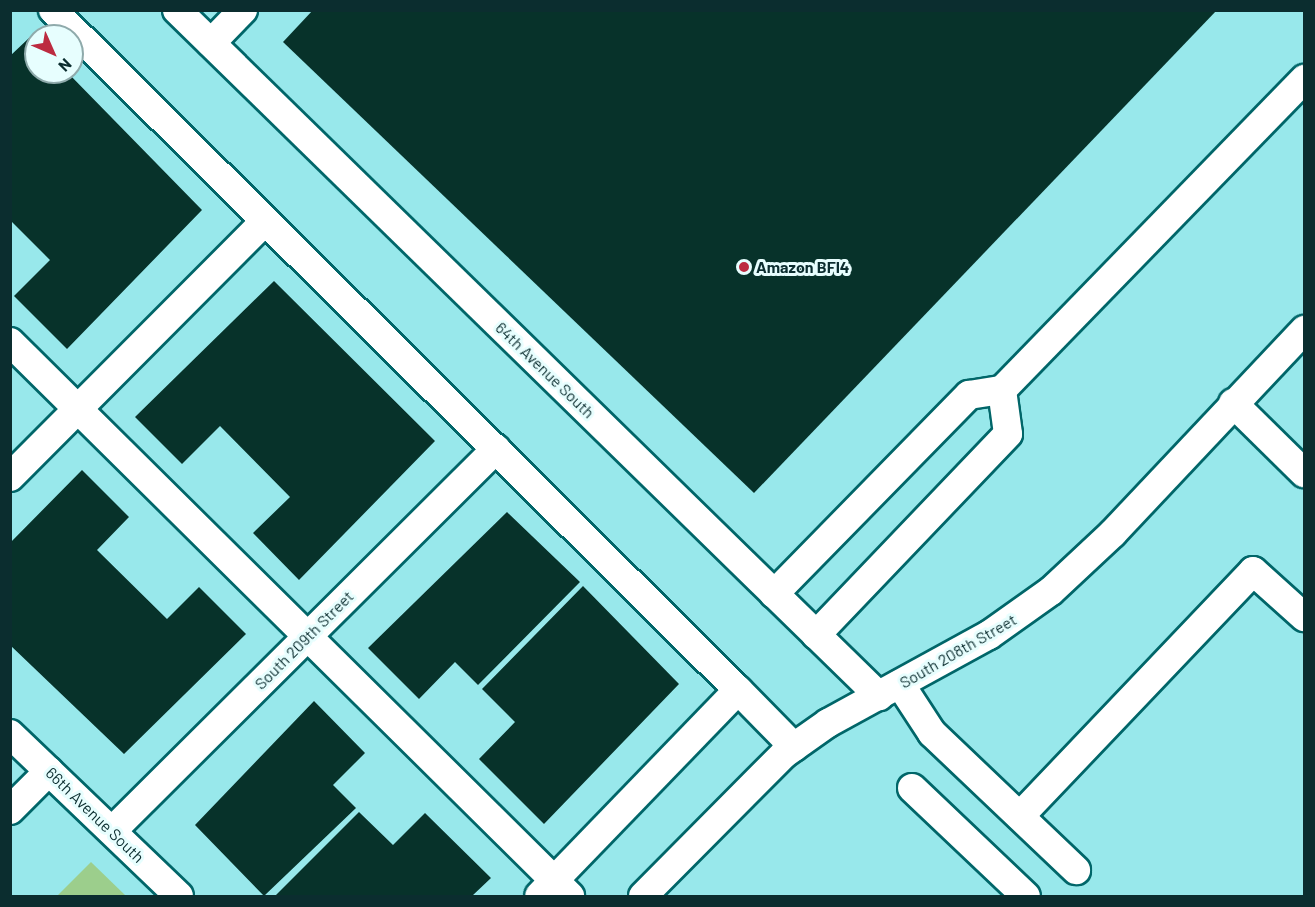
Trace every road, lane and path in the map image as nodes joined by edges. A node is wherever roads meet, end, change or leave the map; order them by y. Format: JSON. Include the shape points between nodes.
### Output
{"nodes":[{"id":1,"x":53,"y":10,"type":"edge"},
{"id":2,"x":177,"y":10,"type":"edge"},
{"id":3,"x":186,"y":10,"type":"edge"},
{"id":4,"x":243,"y":10,"type":"edge"},
{"id":5,"x":211,"y":43,"type":"junction"},
{"id":6,"x":1305,"y":79,"type":"edge"},
{"id":7,"x":265,"y":221,"type":"junction"},
{"id":8,"x":1305,"y":330,"type":"edge"},
{"id":9,"x":10,"y":342,"type":"edge"},
{"id":10,"x":1002,"y":390,"type":"junction"},
{"id":11,"x":1233,"y":403,"type":"junction"},
{"id":12,"x":79,"y":409,"type":"junction"},
{"id":13,"x":496,"y":449,"type":"junction"},
{"id":14,"x":1305,"y":473,"type":"edge"},
{"id":15,"x":10,"y":477,"type":"edge"},
{"id":16,"x":774,"y":594,"type":"junction"},
{"id":17,"x":1305,"y":617,"type":"edge"},
{"id":18,"x":816,"y":635,"type":"junction"},
{"id":19,"x":308,"y":636,"type":"junction"},
{"id":20,"x":738,"y":690,"type":"junction"},
{"id":21,"x":889,"y":690,"type":"junction"},
{"id":22,"x":10,"y":734,"type":"edge"},
{"id":23,"x":794,"y":747,"type":"junction"},
{"id":24,"x":49,"y":771,"type":"junction"},
{"id":25,"x":912,"y":788,"type":"dead end"},
{"id":26,"x":10,"y":810,"type":"edge"},
{"id":27,"x":1020,"y":816,"type":"junction"},
{"id":28,"x":112,"y":831,"type":"junction"},
{"id":29,"x":1076,"y":870,"type":"dead end"},
{"id":30,"x":555,"y":891,"type":"edge"},
{"id":31,"x":179,"y":897,"type":"edge"},
{"id":32,"x":643,"y":897,"type":"edge"},
{"id":33,"x":1026,"y":897,"type":"edge"}],
"edges":[{"from":1,"to":7,"type":"street"},
{"from":2,"to":5,"type":"street","name":"64th Avenue South"},
{"from":3,"to":5,"type":"street","name":"64th Avenue South"},
{"from":4,"to":5,"type":"street"},
{"from":5,"to":16,"type":"street","name":"64th Avenue South"},
{"from":6,"to":10,"type":"street"},
{"from":7,"to":12,"type":"street"},
{"from":7,"to":13,"type":"street"},
{"from":8,"to":11,"type":"street","name":"South 208th Street"},
{"from":9,"to":12,"type":"street"},
{"from":10,"to":16,"type":"street","via":[[969,395]]},
{"from":10,"to":18,"type":"street","via":[[1008,434]]},
{"from":11,"to":14,"type":"street"},
{"from":11,"to":21,"type":"street","name":"South 208th Street","via":[[1113,533],[1051,591],[989,635]]},
{"from":12,"to":15,"type":"street"},
{"from":12,"to":19,"type":"street"},
{"from":13,"to":19,"type":"street","name":"South 209th Street"},
{"from":13,"to":20,"type":"street"},
{"from":16,"to":18,"type":"street","name":"64th Avenue South"},
{"from":17,"to":27,"type":"street","via":[[1253,571]]},
{"from":18,"to":21,"type":"street","name":"64th Avenue South"},
{"from":19,"to":28,"type":"street","name":"South 209th Street"},
{"from":19,"to":30,"type":"street"},
{"from":20,"to":23,"type":"street"},
{"from":20,"to":30,"type":"street"},
{"from":21,"to":23,"type":"street","name":"South 208th Street"},
{"from":21,"to":27,"type":"street","name":"64th Avenue South"},
{"from":22,"to":24,"type":"street","name":"66th Avenue South"},
{"from":23,"to":32,"type":"street","name":"South 208th Street"},
{"from":24,"to":26,"type":"street"},
{"from":24,"to":28,"type":"street","name":"66th Avenue South"},
{"from":25,"to":33,"type":"street"},
{"from":27,"to":29,"type":"street","name":"64th Avenue South"},
{"from":28,"to":31,"type":"street","name":"66th Avenue South"}]}
